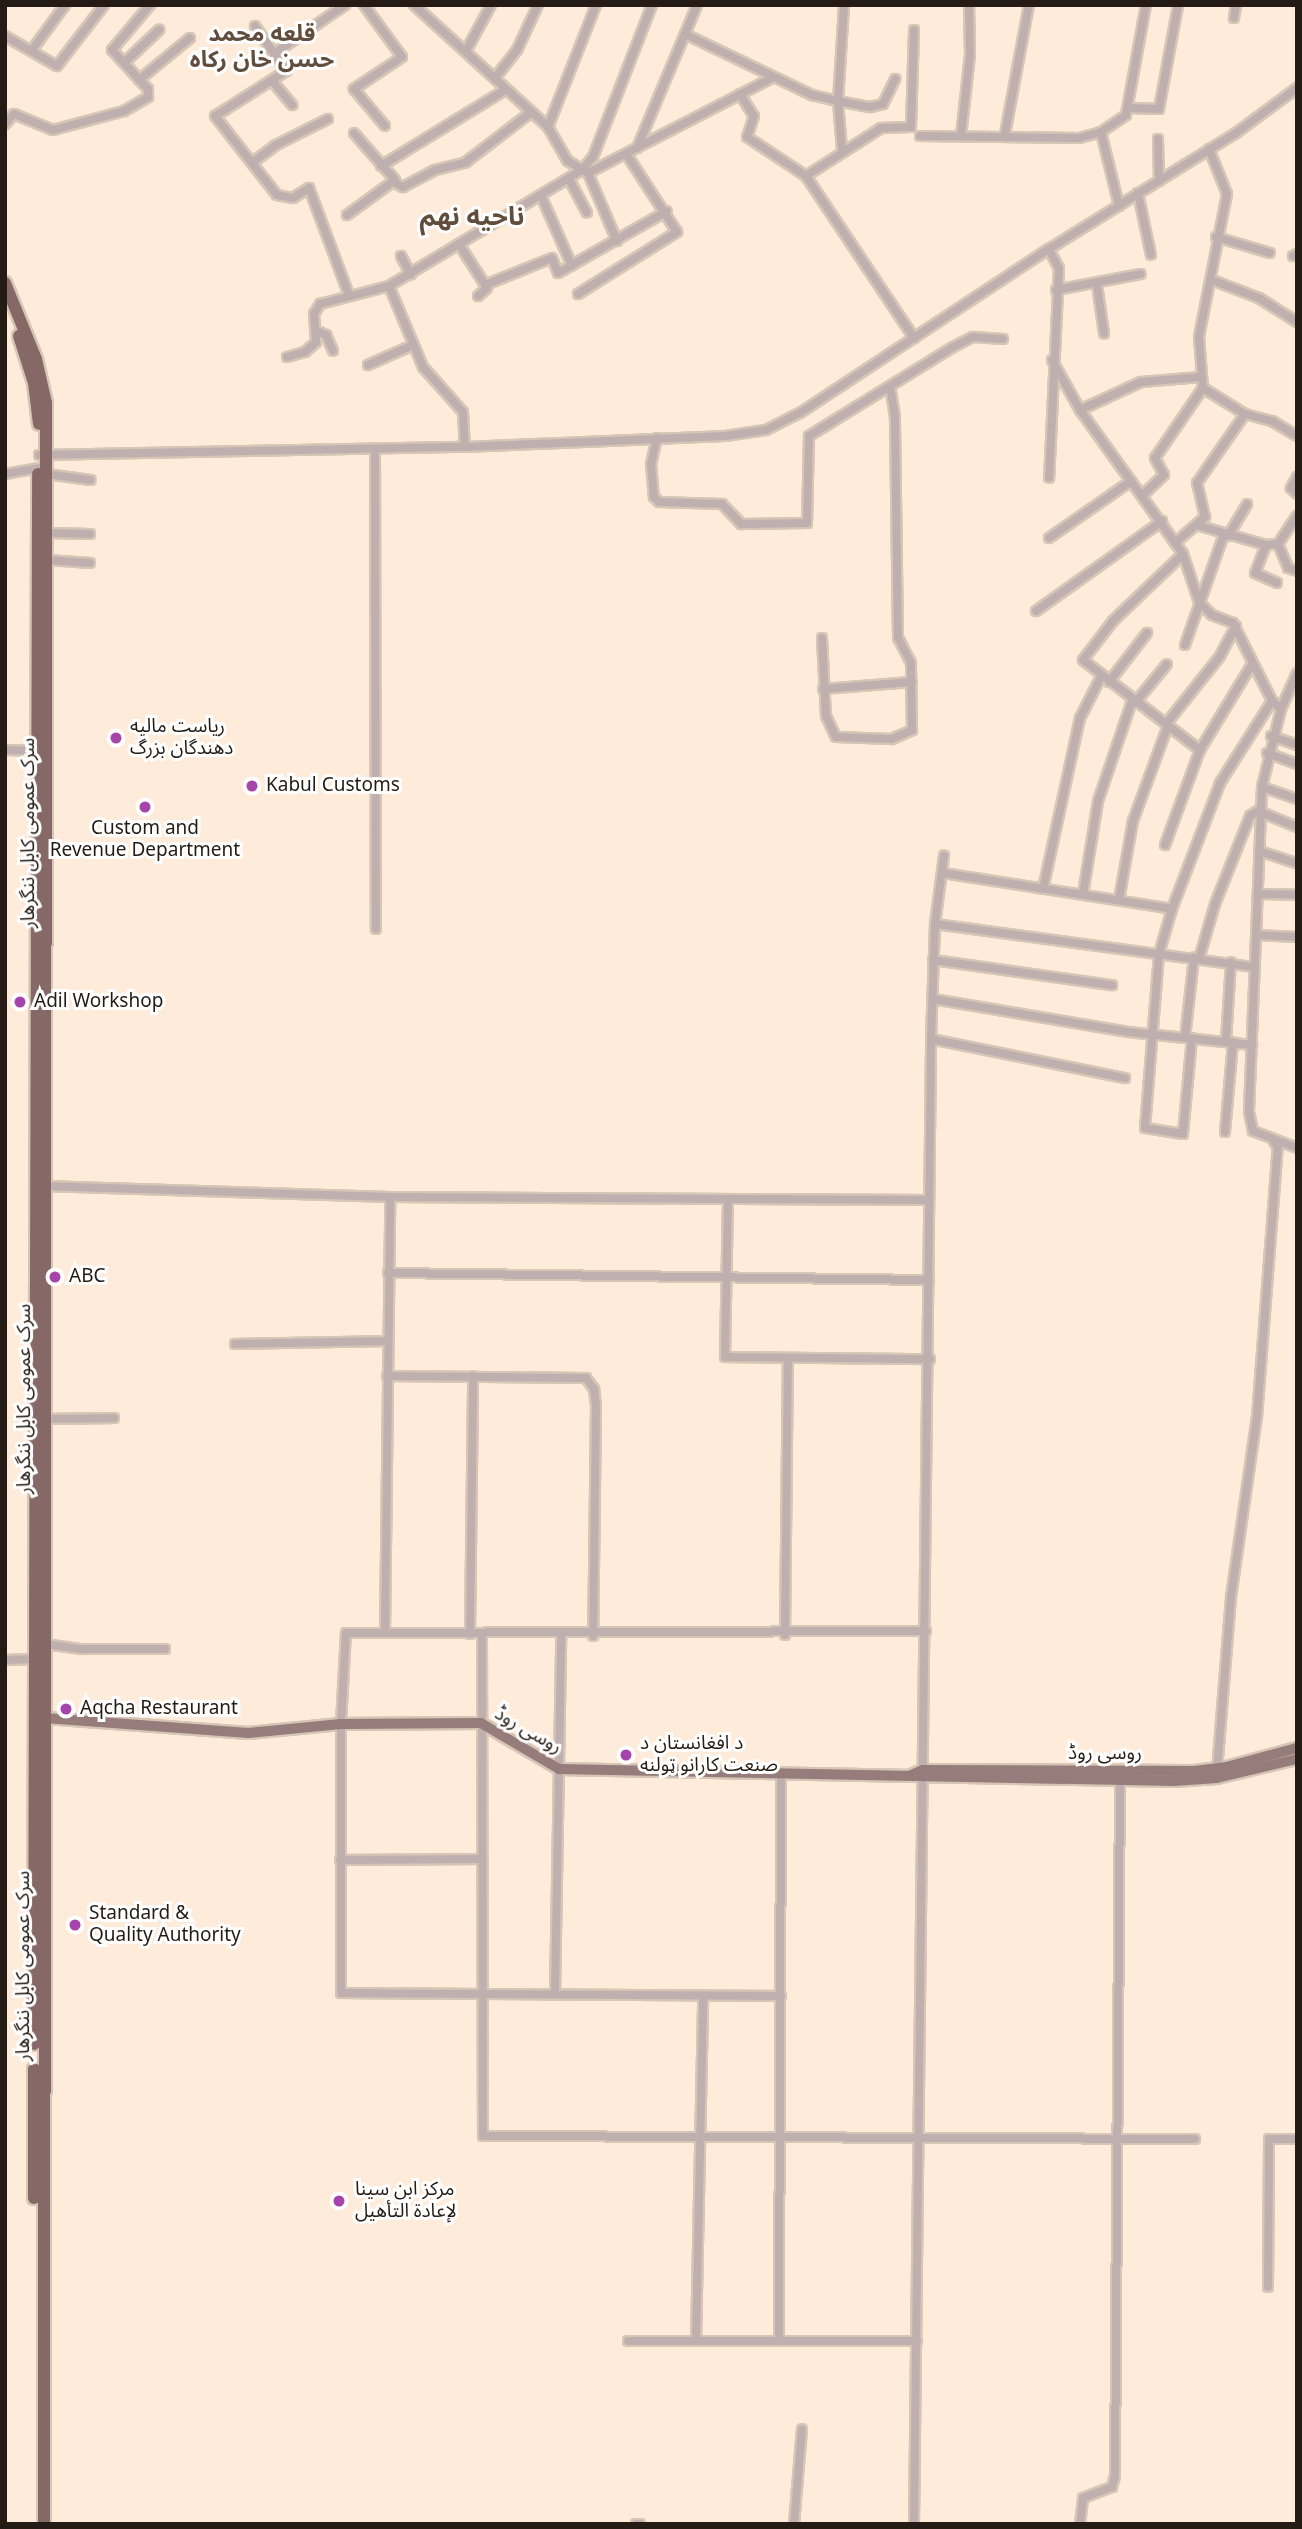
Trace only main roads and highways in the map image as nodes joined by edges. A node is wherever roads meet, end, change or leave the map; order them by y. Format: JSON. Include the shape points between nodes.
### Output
{"nodes":[{"id":1,"x":5,"y":283,"type":"edge"},
{"id":2,"x":5,"y":300,"type":"edge"},
{"id":3,"x":43,"y":463,"type":"junction"},
{"id":4,"x":40,"y":1186,"type":"junction"},
{"id":5,"x":39,"y":1509,"type":"junction"},
{"id":6,"x":45,"y":1718,"type":"junction"},
{"id":7,"x":1297,"y":1748,"type":"edge"},
{"id":8,"x":1297,"y":1759,"type":"edge"},
{"id":9,"x":1217,"y":1773,"type":"junction"},
{"id":10,"x":923,"y":1775,"type":"junction"},
{"id":11,"x":38,"y":2118,"type":"junction"},
{"id":12,"x":39,"y":2520,"type":"edge"}],
"edges":[{"from":1,"to":3,"type":"highway","name":"سرک عمومی کابل ننگرهار","via":[[43,381]]},
{"from":2,"to":3,"type":"highway","name":"سرک عمومی کابل ننگرهار","via":[[34,383]]},
{"from":3,"to":4,"type":"highway","name":"سرک عمومی کابل ننگرهار","via":[[37,751]]},
{"from":3,"to":4,"type":"highway","name":"سرک عمومی کابل ننگرهار","via":[[47,560]]},
{"from":4,"to":5,"type":"highway","name":"سرک عمومی کابل ننگرهار"},
{"from":4,"to":5,"type":"highway","name":"سرک عمومی کابل ننگرهار","via":[[44,1419]]},
{"from":5,"to":6,"type":"highway","name":"سرک عمومی کابل ننگرهار"},
{"from":5,"to":11,"type":"highway","name":"سرک عمومی کابل ننگرهار","via":[[34,1659]]},
{"from":6,"to":10,"type":"main road","name":"روسی روڈ","via":[[248,1732],[341,1724],[481,1723],[559,1769]]},
{"from":6,"to":11,"type":"highway","name":"سرک عمومی کابل ننگرهار"},
{"from":7,"to":9,"type":"main road","name":"روسی روڈ"},
{"from":8,"to":9,"type":"main road","name":"روسی روڈ"},
{"from":9,"to":10,"type":"main road","name":"روسی روڈ"},
{"from":9,"to":10,"type":"main road","name":"روسی روڈ","via":[[1120,1781]]},
{"from":11,"to":12,"type":"highway","name":"سرک عمومی کابل ننگرهار"}]}
